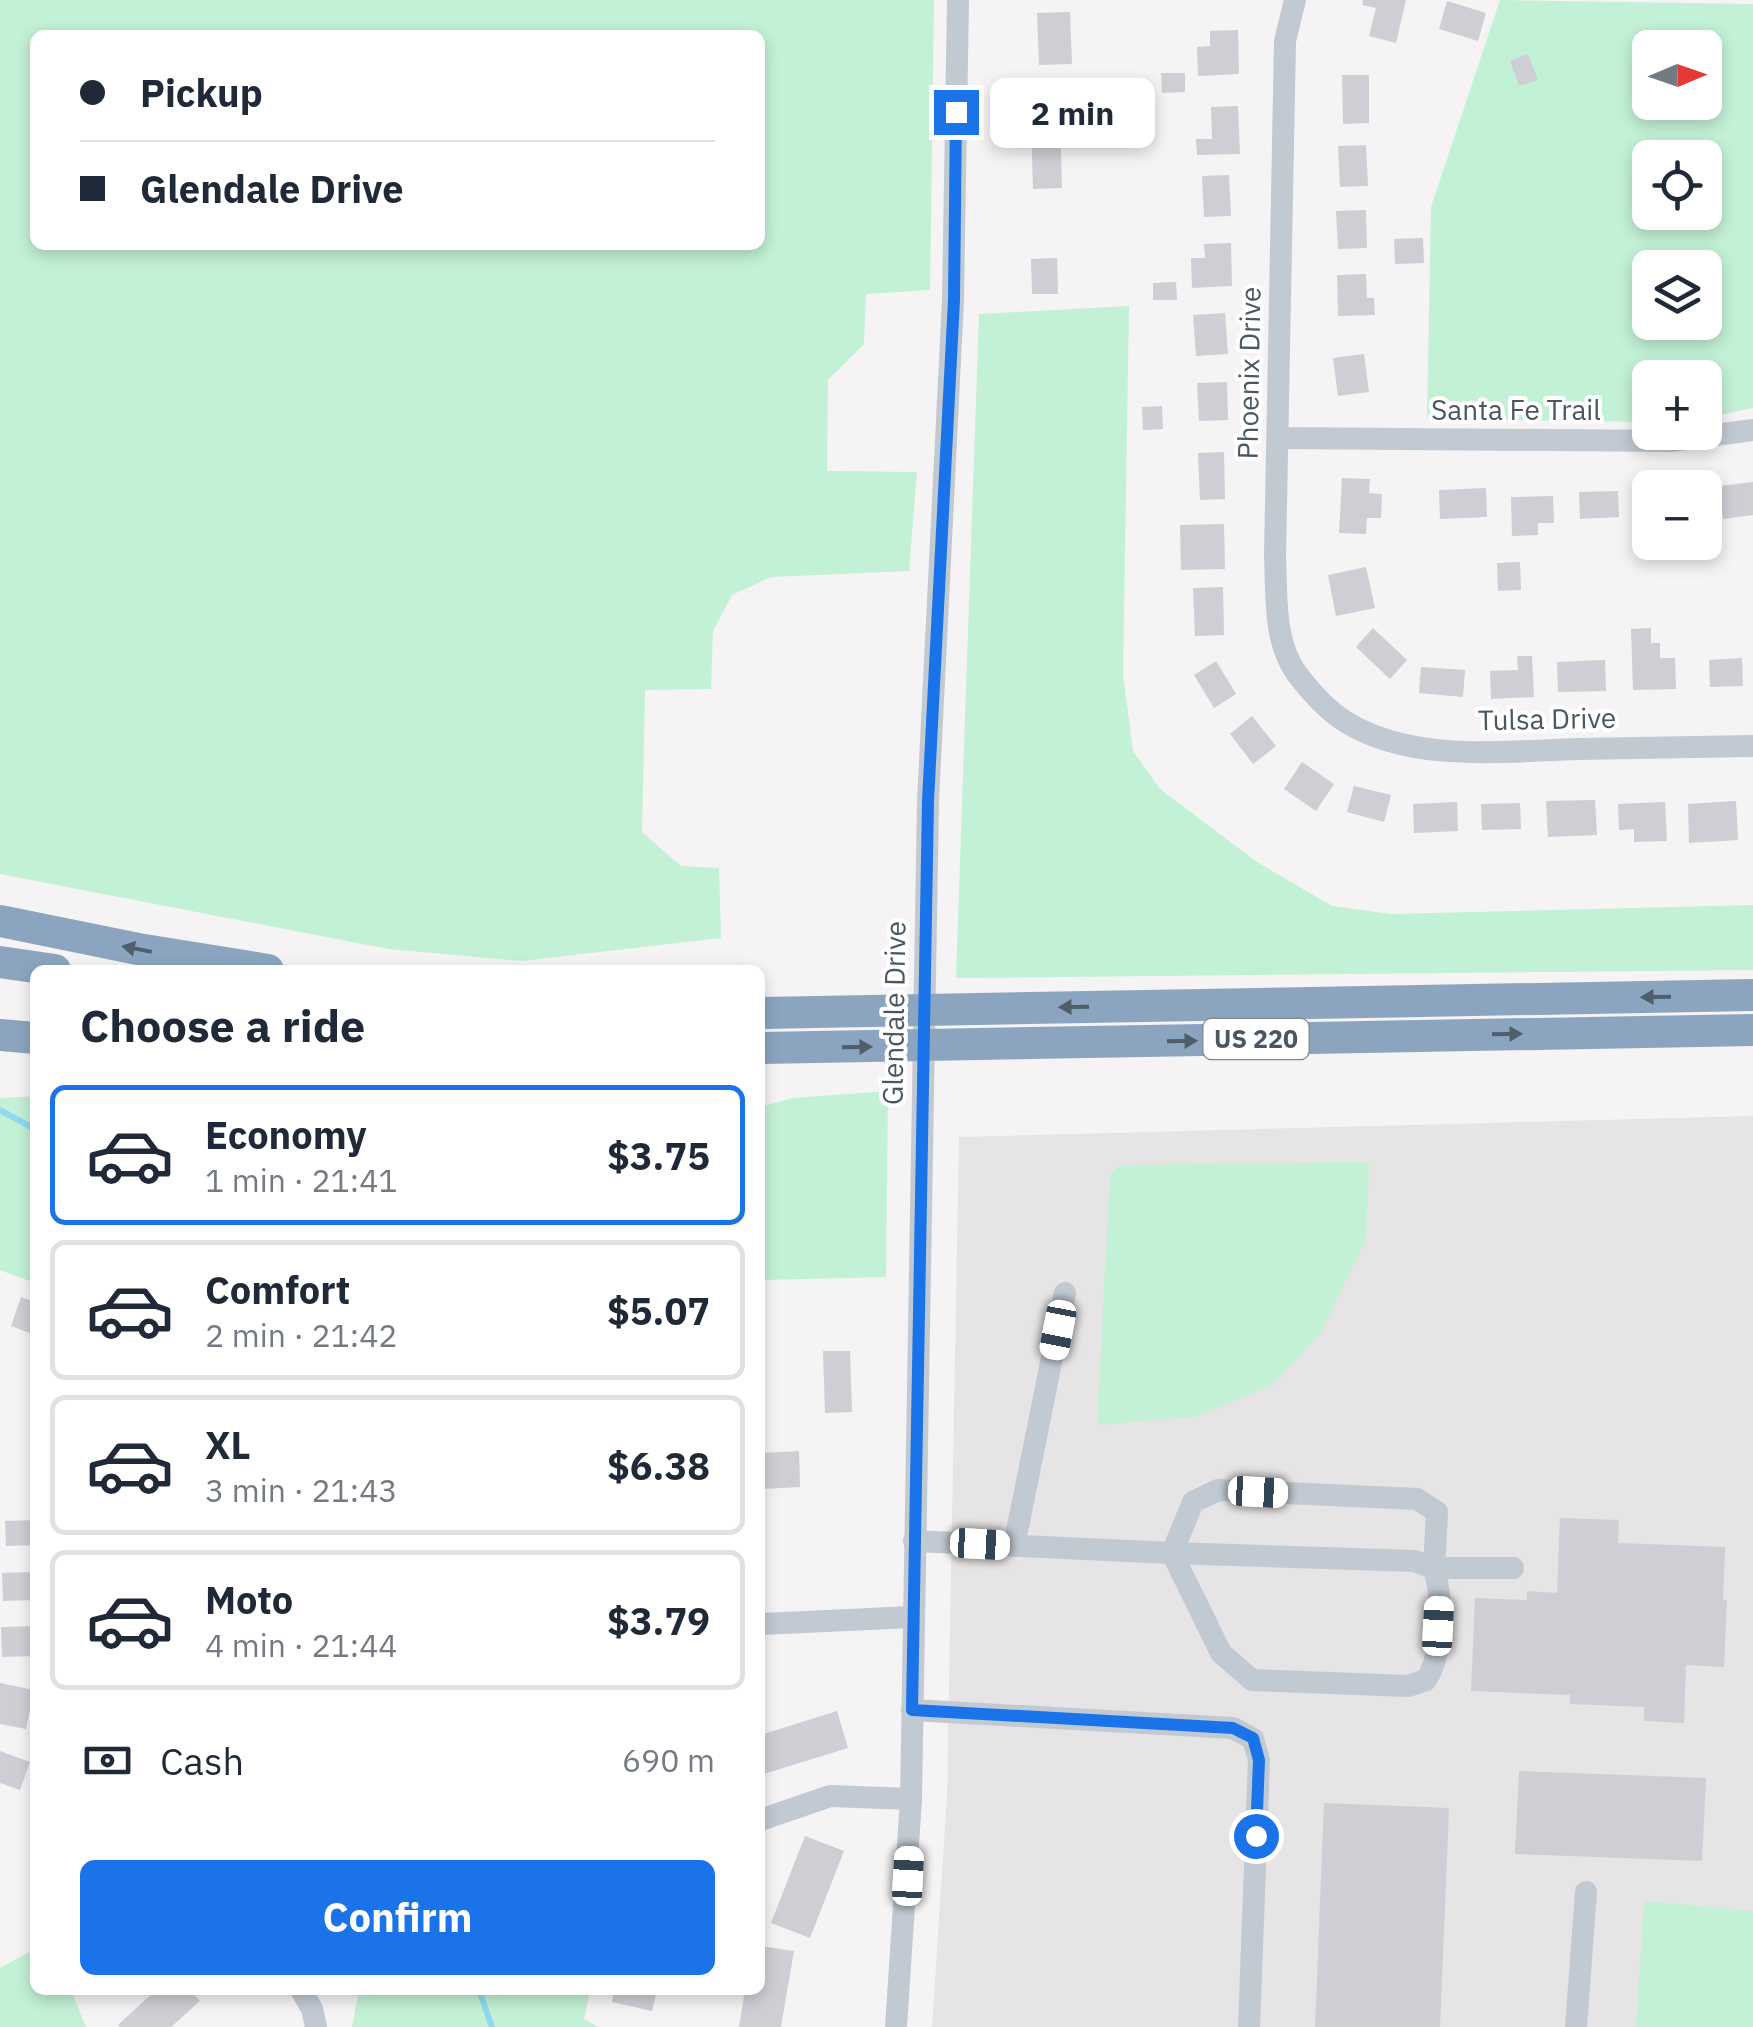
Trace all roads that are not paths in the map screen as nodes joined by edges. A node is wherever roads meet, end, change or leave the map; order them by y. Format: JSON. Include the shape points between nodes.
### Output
{"nodes":[{"id":1,"x":958,"y":0,"type":"edge"},
{"id":2,"x":1296,"y":0,"type":"edge"},
{"id":3,"x":1753,"y":430,"type":"edge"},
{"id":4,"x":1278,"y":438,"type":"junction"},
{"id":5,"x":1347,"y":723,"type":"joint"},
{"id":6,"x":1753,"y":746,"type":"edge"},
{"id":7,"x":0,"y":921,"type":"edge"},
{"id":8,"x":0,"y":962,"type":"edge"},
{"id":9,"x":237,"y":965,"type":"edge"},
{"id":10,"x":30,"y":966,"type":"edge"},
{"id":11,"x":1753,"y":995,"type":"edge"},
{"id":12,"x":765,"y":1012,"type":"edge"},
{"id":13,"x":1753,"y":1030,"type":"edge"},
{"id":14,"x":0,"y":1035,"type":"edge"},
{"id":15,"x":30,"y":1038,"type":"edge"},
{"id":16,"x":765,"y":1048,"type":"edge"},
{"id":17,"x":0,"y":1058,"type":"edge"},
{"id":18,"x":30,"y":1058,"type":"edge"},
{"id":19,"x":1066,"y":1294,"type":"dead end"},
{"id":20,"x":914,"y":1540,"type":"junction"},
{"id":21,"x":1014,"y":1546,"type":"junction"},
{"id":22,"x":1172,"y":1553,"type":"junction"},
{"id":23,"x":1434,"y":1568,"type":"junction"},
{"id":24,"x":1513,"y":1568,"type":"dead end"},
{"id":25,"x":912,"y":1617,"type":"junction"},
{"id":26,"x":765,"y":1624,"type":"edge"},
{"id":27,"x":912,"y":1710,"type":"junction"},
{"id":28,"x":911,"y":1798,"type":"junction"},
{"id":29,"x":765,"y":1818,"type":"edge"},
{"id":30,"x":1586,"y":1892,"type":"dead end"},
{"id":31,"x":305,"y":1995,"type":"edge"},
{"id":32,"x":316,"y":2027,"type":"edge"},
{"id":33,"x":896,"y":2027,"type":"edge"},
{"id":34,"x":1248,"y":2027,"type":"edge"},
{"id":35,"x":1576,"y":2027,"type":"edge"}],
"edges":[{"from":1,"to":20,"type":"street","name":"Glendale Drive","via":[[954,300],[926,921]]},
{"from":2,"to":4,"type":"street","name":"Phoenix Drive","via":[[1285,40]]},
{"from":3,"to":4,"type":"street","name":"Santa Fe Trail","via":[[1672,441]]},
{"from":4,"to":5,"type":"street","name":"Phoenix Drive","via":[[1279,632],[1296,672]]},
{"from":5,"to":6,"type":"street","name":"Tulsa Drive","via":[[1420,748]]},
{"from":9,"to":7,"type":"highway","one_way":true},
{"from":8,"to":10,"type":"highway"},
{"from":11,"to":12,"type":"highway","number":"US 220","one_way":true},
{"from":16,"to":13,"type":"highway","number":"US 220","one_way":true},
{"from":14,"to":15,"type":"highway"},
{"from":17,"to":18,"type":"highway"},
{"from":19,"to":21,"type":"street"},
{"from":20,"to":21,"type":"street"},
{"from":20,"to":25,"type":"street","name":"Glendale Drive"},
{"from":21,"to":22,"type":"street"},
{"from":22,"to":23,"type":"street","via":[[1414,1561]]},
{"from":22,"to":23,"type":"street","via":[[1192,1502],[1218,1490],[1417,1498],[1437,1512]]},
{"from":22,"to":23,"type":"street","via":[[1221,1653],[1252,1680],[1408,1686],[1426,1680],[1436,1664],[1440,1588]]},
{"from":23,"to":24,"type":"street"},
{"from":25,"to":26,"type":"street"},
{"from":25,"to":27,"type":"street","name":"Glendale Drive"},
{"from":27,"to":28,"type":"street","name":"Glendale Drive"},
{"from":27,"to":34,"type":"street","via":[[1233,1728],[1253,1738],[1259,1760]]},
{"from":28,"to":29,"type":"street","via":[[830,1796]]},
{"from":28,"to":33,"type":"street","name":"Glendale Drive"},
{"from":30,"to":35,"type":"street"},
{"from":31,"to":32,"type":"street"}]}
